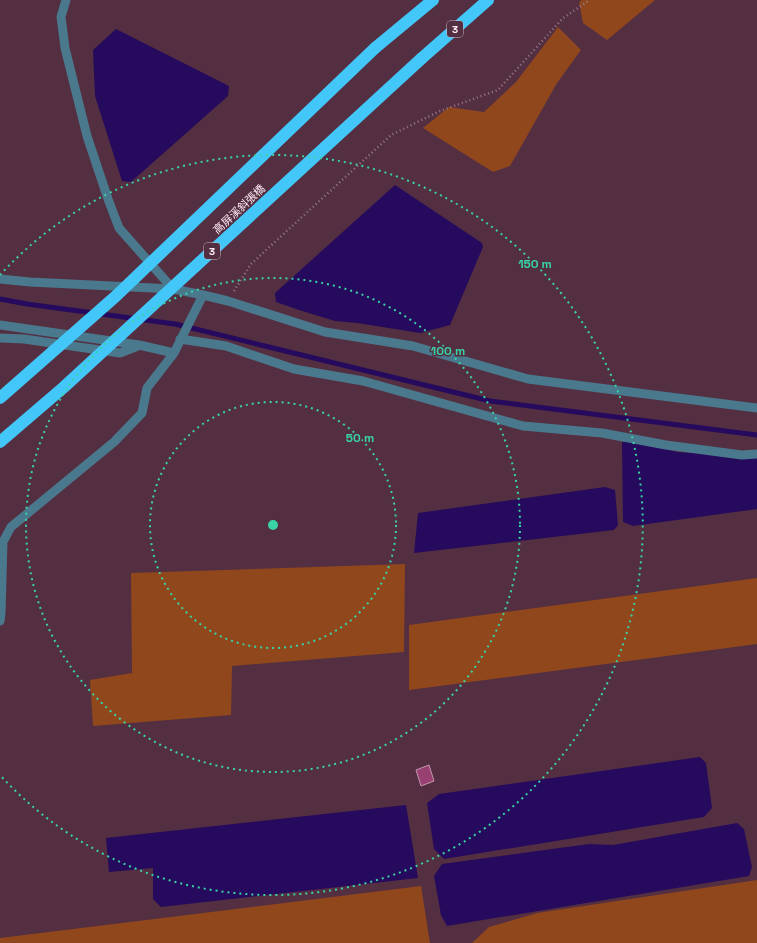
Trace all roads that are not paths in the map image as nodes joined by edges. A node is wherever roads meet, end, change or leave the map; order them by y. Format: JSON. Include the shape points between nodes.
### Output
{"nodes":[{"id":1,"x":66,"y":0,"type":"edge"},
{"id":2,"x":433,"y":0,"type":"edge"},
{"id":3,"x":488,"y":0,"type":"edge"},
{"id":4,"x":0,"y":279,"type":"edge"},
{"id":5,"x":173,"y":289,"type":"junction"},
{"id":6,"x":203,"y":295,"type":"junction"},
{"id":7,"x":0,"y":325,"type":"edge"},
{"id":8,"x":181,"y":337,"type":"junction"},
{"id":9,"x":0,"y":338,"type":"edge"},
{"id":10,"x":139,"y":345,"type":"junction"},
{"id":11,"x":174,"y":353,"type":"junction"},
{"id":12,"x":0,"y":398,"type":"edge"},
{"id":13,"x":757,"y":408,"type":"edge"},
{"id":14,"x":0,"y":442,"type":"edge"},
{"id":15,"x":757,"y":454,"type":"edge"},
{"id":16,"x":0,"y":621,"type":"edge"}],
"edges":[{"from":1,"to":5,"type":"lane","via":[[61,17],[66,48],[87,136],[108,199],[119,228]]},
{"from":2,"to":12,"type":"highway","name":"高屏溪斜張橋","bridge":true,"via":[[375,48],[116,296]]},
{"from":3,"to":14,"type":"highway","name":"高屏溪斜張橋","number":"3","bridge":true,"via":[[64,387]]},
{"from":4,"to":5,"type":"lane"},
{"from":5,"to":6,"type":"lane"},
{"from":6,"to":8,"type":"lane"},
{"from":6,"to":13,"type":"lane","via":[[325,332],[413,346],[528,379]]},
{"from":7,"to":10,"type":"lane"},
{"from":8,"to":11,"type":"lane"},
{"from":8,"to":15,"type":"lane","via":[[226,346],[294,369],[363,381],[523,426],[602,433],[742,455]]},
{"from":9,"to":10,"type":"lane","via":[[120,353]]},
{"from":10,"to":11,"type":"lane"},
{"from":11,"to":16,"type":"lane","via":[[147,388],[142,414],[114,442],[11,527],[3,542]]}]}
